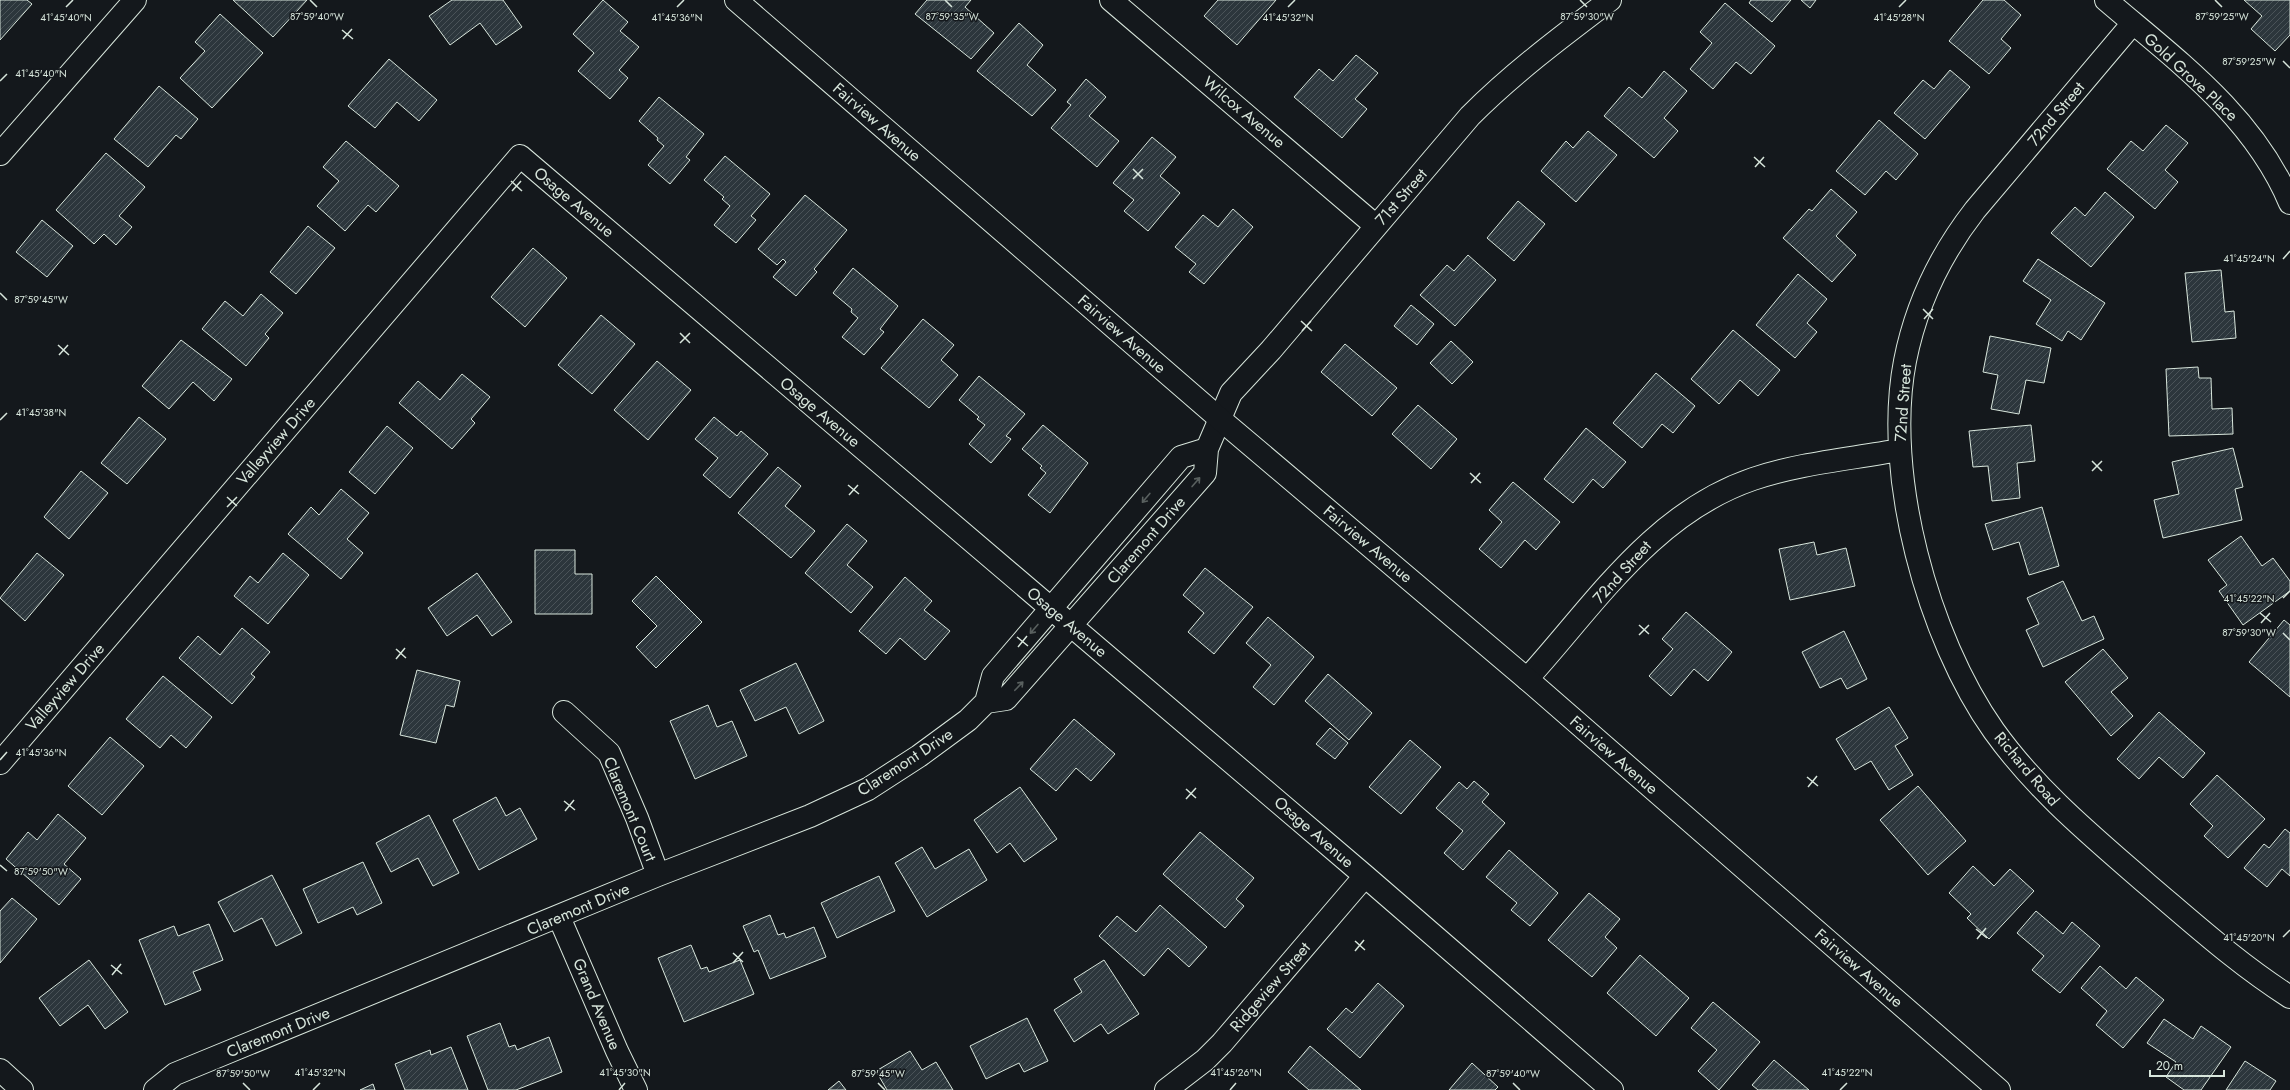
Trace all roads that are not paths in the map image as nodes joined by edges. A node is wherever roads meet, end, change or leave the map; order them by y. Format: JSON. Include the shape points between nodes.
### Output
{"nodes":[{"id":1,"x":135,"y":0,"type":"edge"},
{"id":2,"x":736,"y":0,"type":"edge"},
{"id":3,"x":1610,"y":0,"type":"edge"},
{"id":4,"x":2106,"y":0,"type":"edge"},
{"id":5,"x":1117,"y":2,"type":"edge"},
{"id":6,"x":2133,"y":23,"type":"junction"},
{"id":7,"x":0,"y":154,"type":"edge"},
{"id":8,"x":520,"y":156,"type":"joint"},
{"id":9,"x":2290,"y":203,"type":"edge"},
{"id":10,"x":1376,"y":226,"type":"junction"},
{"id":11,"x":1220,"y":419,"type":"junction"},
{"id":12,"x":1207,"y":449,"type":"junction"},
{"id":13,"x":1899,"y":450,"type":"junction"},
{"id":14,"x":1052,"y":609,"type":"junction"},
{"id":15,"x":1072,"y":626,"type":"junction"},
{"id":16,"x":1527,"y":679,"type":"junction"},
{"id":17,"x":986,"y":702,"type":"junction"},
{"id":18,"x":564,"y":712,"type":"dead end"},
{"id":19,"x":0,"y":763,"type":"edge"},
{"id":20,"x":658,"y":875,"type":"junction"},
{"id":21,"x":1365,"y":876,"type":"junction"},
{"id":22,"x":559,"y":917,"type":"junction"},
{"id":23,"x":2290,"y":997,"type":"edge"},
{"id":24,"x":0,"y":1070,"type":"edge"},
{"id":25,"x":22,"y":1090,"type":"edge"},
{"id":26,"x":155,"y":1090,"type":"edge"},
{"id":27,"x":636,"y":1090,"type":"edge"},
{"id":28,"x":1166,"y":1090,"type":"edge"},
{"id":29,"x":1612,"y":1090,"type":"edge"},
{"id":30,"x":1999,"y":1090,"type":"edge"}],
"edges":[{"from":1,"to":7,"type":"street"},
{"from":2,"to":11,"type":"street","name":"Fairview Avenue"},
{"from":3,"to":10,"type":"street","name":"71st Street","via":[[1503,84],[1470,116]]},
{"from":4,"to":6,"type":"street","name":"Gold Grove Place"},
{"from":5,"to":10,"type":"street","name":"Wilcox Avenue"},
{"from":6,"to":9,"type":"street","name":"Gold Grove Place","via":[[2227,107],[2267,158]]},
{"from":6,"to":13,"type":"street","name":"72nd Street","via":[[1974,210],[1937,267],[1915,322],[1905,361]]},
{"from":8,"to":14,"type":"street","name":"Osage Avenue"},
{"from":8,"to":19,"type":"street","name":"Valleyview Drive"},
{"from":10,"to":11,"type":"street","name":"71st Street","via":[[1231,393]]},
{"from":11,"to":12,"type":"street","name":"Claremont Drive"},
{"from":11,"to":16,"type":"street","name":"Fairview Avenue"},
{"from":12,"to":14,"type":"street","name":"Claremont Drive","one_way":true,"via":[[1181,457]]},
{"from":15,"to":12,"type":"street","name":"Claremont Drive","one_way":true,"via":[[1204,472]]},
{"from":13,"to":16,"type":"street","name":"72nd Street","via":[[1784,470],[1753,479],[1720,493],[1688,511],[1665,527],[1638,552]]},
{"from":13,"to":23,"type":"street","name":"Richard Road","via":[[1909,515],[1929,596],[1956,666],[1994,731],[2038,786],[2065,813],[2230,955]]},
{"from":14,"to":15,"type":"street","name":"Osage Avenue"},
{"from":14,"to":17,"type":"street","name":"Claremont Drive","one_way":true,"via":[[993,676]]},
{"from":17,"to":15,"type":"street","name":"Claremont Drive","one_way":true,"via":[[1006,699]]},
{"from":15,"to":21,"type":"street","name":"Osage Avenue"},
{"from":16,"to":30,"type":"street","name":"Fairview Avenue"},
{"from":17,"to":20,"type":"street","name":"Claremont Drive","via":[[968,720],[868,789],[810,816]]},
{"from":18,"to":20,"type":"street","name":"Claremont Court","via":[[609,753]]},
{"from":20,"to":22,"type":"street","name":"Claremont Drive"},
{"from":21,"to":28,"type":"street","name":"Ridgeview Street","via":[[1222,1043],[1199,1065]]},
{"from":21,"to":29,"type":"street","name":"Osage Avenue"},
{"from":22,"to":26,"type":"street","name":"Claremont Drive","via":[[175,1074]]},
{"from":22,"to":27,"type":"street","name":"Grand Avenue"},
{"from":24,"to":25,"type":"street"}]}
